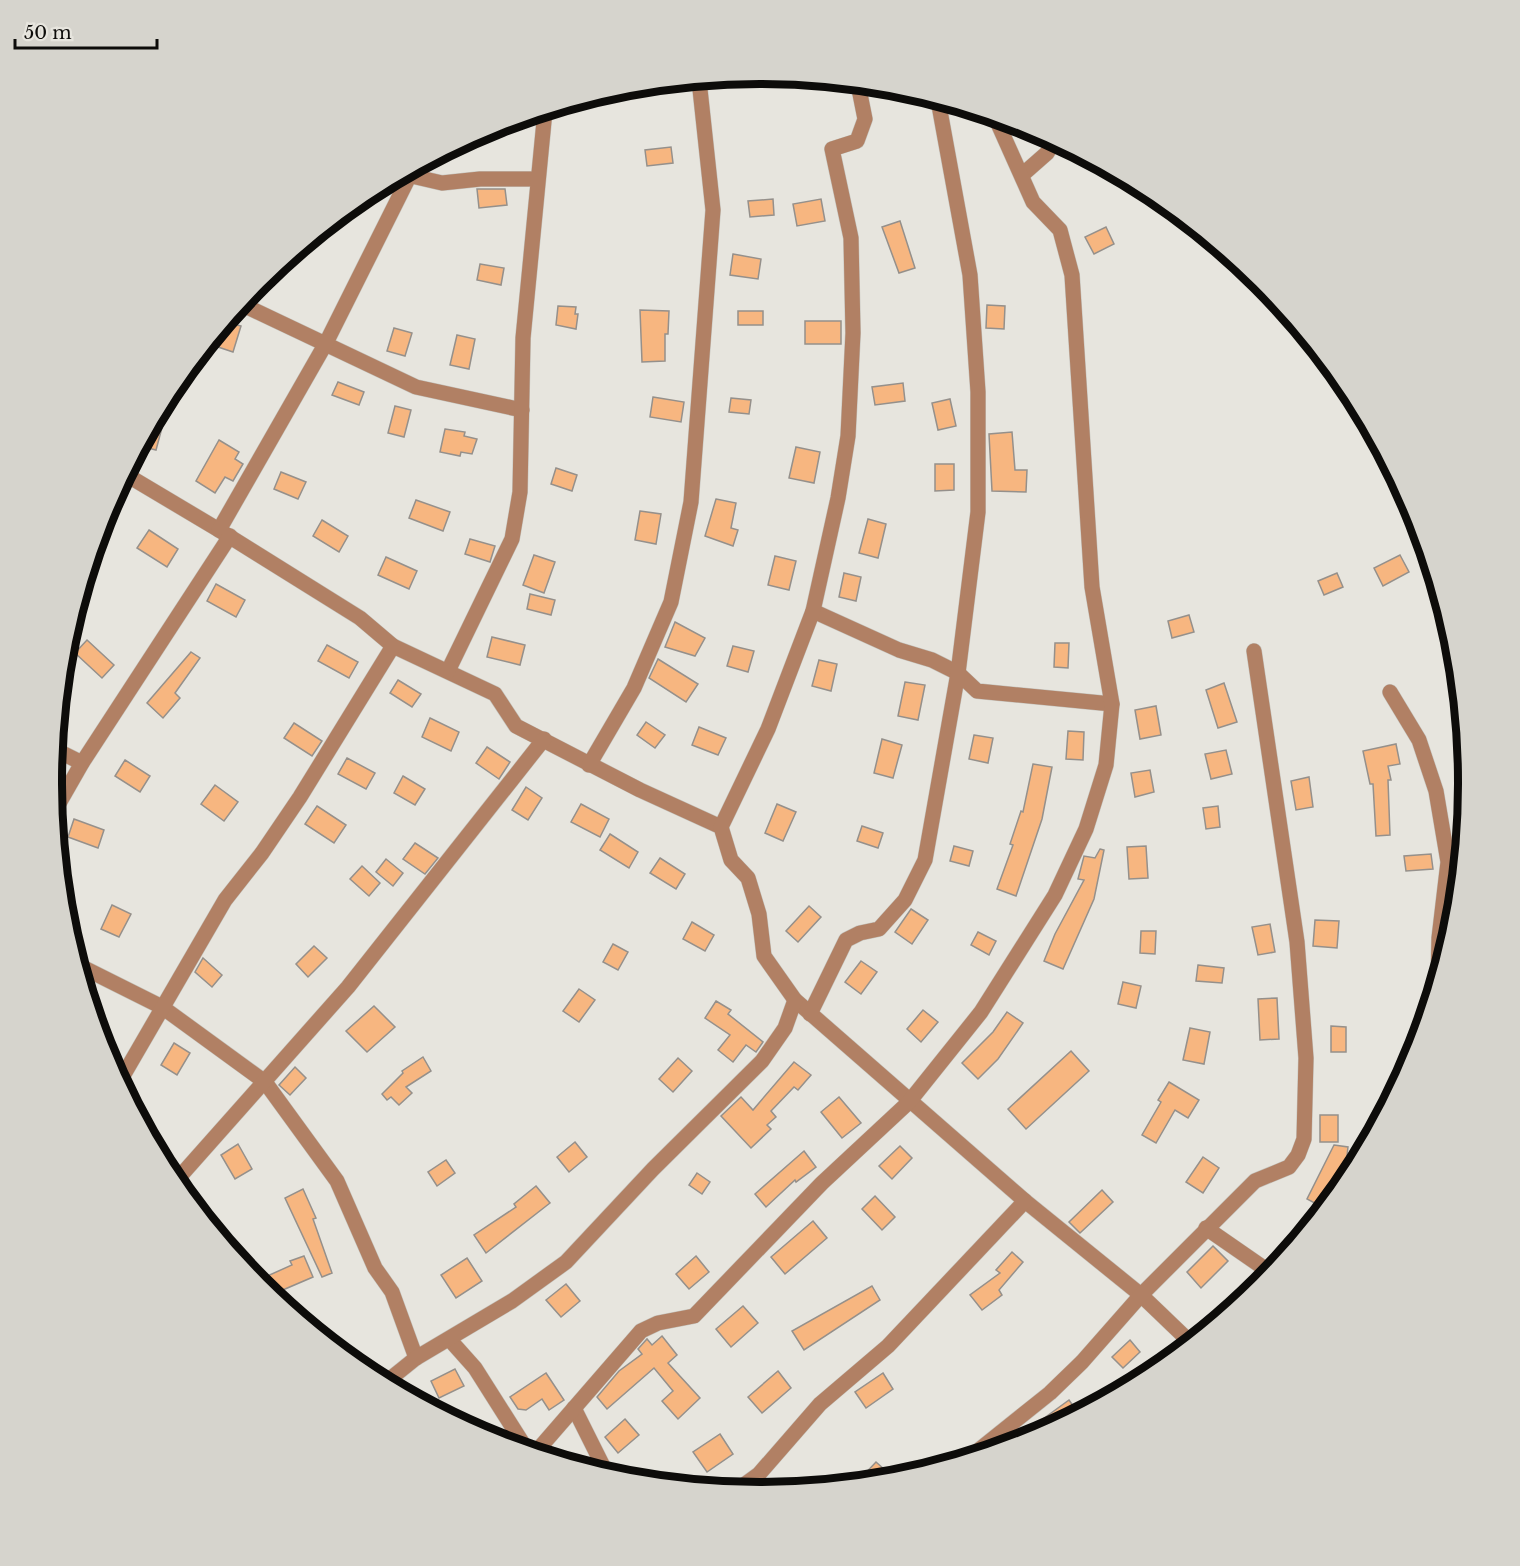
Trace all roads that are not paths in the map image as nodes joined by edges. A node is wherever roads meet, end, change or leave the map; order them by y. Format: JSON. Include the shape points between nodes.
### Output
{"nodes":[{"id":1,"x":700,"y":87,"type":"edge"},
{"id":2,"x":860,"y":92,"type":"edge"},
{"id":3,"x":940,"y":108,"type":"edge"},
{"id":4,"x":544,"y":119,"type":"edge"},
{"id":5,"x":1000,"y":128,"type":"edge"},
{"id":6,"x":1050,"y":148,"type":"edge"},
{"id":7,"x":1022,"y":175,"type":"junction"},
{"id":8,"x":415,"y":176,"type":"edge"},
{"id":9,"x":537,"y":179,"type":"junction"},
{"id":10,"x":401,"y":184,"type":"edge"},
{"id":11,"x":249,"y":307,"type":"edge"},
{"id":12,"x":326,"y":343,"type":"junction"},
{"id":13,"x":522,"y":410,"type":"junction"},
{"id":14,"x":132,"y":478,"type":"edge"},
{"id":15,"x":224,"y":533,"type":"junction"},
{"id":16,"x":813,"y":611,"type":"junction"},
{"id":17,"x":393,"y":646,"type":"junction"},
{"id":18,"x":1254,"y":651,"type":"dead end"},
{"id":19,"x":448,"y":671,"type":"junction"},
{"id":20,"x":958,"y":674,"type":"junction"},
{"id":21,"x":1390,"y":692,"type":"dead end"},
{"id":22,"x":1112,"y":704,"type":"junction"},
{"id":23,"x":544,"y":739,"type":"junction"},
{"id":24,"x":63,"y":754,"type":"edge"},
{"id":25,"x":82,"y":764,"type":"junction"},
{"id":26,"x":589,"y":765,"type":"junction"},
{"id":27,"x":62,"y":798,"type":"edge"},
{"id":28,"x":721,"y":827,"type":"junction"},
{"id":29,"x":1439,"y":947,"type":"edge"},
{"id":30,"x":87,"y":969,"type":"edge"},
{"id":31,"x":795,"y":1000,"type":"junction"},
{"id":32,"x":162,"y":1007,"type":"junction"},
{"id":33,"x":810,"y":1014,"type":"junction"},
{"id":34,"x":125,"y":1073,"type":"edge"},
{"id":35,"x":265,"y":1082,"type":"junction"},
{"id":36,"x":909,"y":1102,"type":"junction"},
{"id":37,"x":182,"y":1175,"type":"edge"},
{"id":38,"x":1025,"y":1201,"type":"junction"},
{"id":39,"x":1206,"y":1228,"type":"junction"},
{"id":40,"x":1263,"y":1267,"type":"edge"},
{"id":41,"x":1141,"y":1295,"type":"junction"},
{"id":42,"x":1185,"y":1337,"type":"edge"},
{"id":43,"x":450,"y":1340,"type":"junction"},
{"id":44,"x":416,"y":1358,"type":"junction"},
{"id":45,"x":393,"y":1377,"type":"edge"},
{"id":46,"x":574,"y":1408,"type":"junction"},
{"id":47,"x":519,"y":1438,"type":"edge"},
{"id":48,"x":987,"y":1443,"type":"edge"},
{"id":49,"x":541,"y":1446,"type":"edge"},
{"id":50,"x":602,"y":1463,"type":"edge"},
{"id":51,"x":749,"y":1482,"type":"edge"}],
"edges":[{"from":1,"to":26,"type":"street","via":[[713,210],[691,502],[671,602],[634,688]]},
{"from":2,"to":16,"type":"street","via":[[865,119],[857,141],[832,149],[851,238],[853,333],[848,436]]},
{"from":3,"to":20,"type":"street","via":[[970,275],[978,392],[978,513]]},
{"from":4,"to":9,"type":"street"},
{"from":5,"to":7,"type":"street"},
{"from":6,"to":7,"type":"street"},
{"from":7,"to":22,"type":"street","via":[[1033,202],[1060,230],[1072,275],[1092,587]]},
{"from":8,"to":9,"type":"street","via":[[442,183]]},
{"from":9,"to":13,"type":"street","via":[[523,338]]},
{"from":10,"to":12,"type":"street"},
{"from":11,"to":12,"type":"street"},
{"from":12,"to":13,"type":"street","via":[[416,387]]},
{"from":12,"to":15,"type":"street"},
{"from":13,"to":19,"type":"street","via":[[520,492],[512,539]]},
{"from":14,"to":15,"type":"street"},
{"from":15,"to":17,"type":"street","via":[[360,618]]},
{"from":15,"to":25,"type":"street"},
{"from":16,"to":20,"type":"street"},
{"from":16,"to":28,"type":"street","via":[[768,729]]},
{"from":17,"to":19,"type":"street"},
{"from":17,"to":32,"type":"street","via":[[300,797],[225,900]]},
{"from":18,"to":39,"type":"street","via":[[1297,942],[1306,1058],[1304,1139],[1289,1167],[1255,1181]]},
{"from":19,"to":23,"type":"street","via":[[495,694],[516,726]]},
{"from":20,"to":22,"type":"street","via":[[977,691]]},
{"from":20,"to":33,"type":"street","via":[[926,860],[905,900],[879,929],[846,940]]},
{"from":21,"to":29,"type":"street","via":[[1419,740],[1436,791],[1448,862]]},
{"from":22,"to":36,"type":"street","via":[[1106,765],[1086,829],[1055,895],[981,1012]]},
{"from":23,"to":26,"type":"street"},
{"from":23,"to":35,"type":"street","via":[[376,952]]},
{"from":24,"to":25,"type":"street"},
{"from":25,"to":27,"type":"street"},
{"from":26,"to":28,"type":"street"},
{"from":28,"to":31,"type":"street","via":[[731,860],[748,878],[759,914],[764,956]]},
{"from":30,"to":32,"type":"street"},
{"from":31,"to":33,"type":"street"},
{"from":31,"to":43,"type":"street","via":[[785,1028],[762,1061],[653,1169],[567,1262]]},
{"from":32,"to":34,"type":"street"},
{"from":32,"to":35,"type":"street"},
{"from":33,"to":36,"type":"street"},
{"from":35,"to":37,"type":"street"},
{"from":35,"to":44,"type":"street","via":[[337,1181],[375,1268],[392,1292]]},
{"from":36,"to":38,"type":"street"},
{"from":36,"to":46,"type":"street","via":[[822,1183],[694,1316],[658,1323],[642,1331]]},
{"from":38,"to":41,"type":"street"},
{"from":38,"to":51,"type":"street","via":[[888,1346],[820,1404]]},
{"from":39,"to":40,"type":"street"},
{"from":39,"to":41,"type":"street"},
{"from":41,"to":42,"type":"street"},
{"from":41,"to":48,"type":"street","via":[[1082,1362]]},
{"from":43,"to":44,"type":"street"},
{"from":43,"to":47,"type":"street","via":[[475,1368]]},
{"from":44,"to":45,"type":"street"},
{"from":46,"to":49,"type":"street"},
{"from":46,"to":50,"type":"street"}]}
